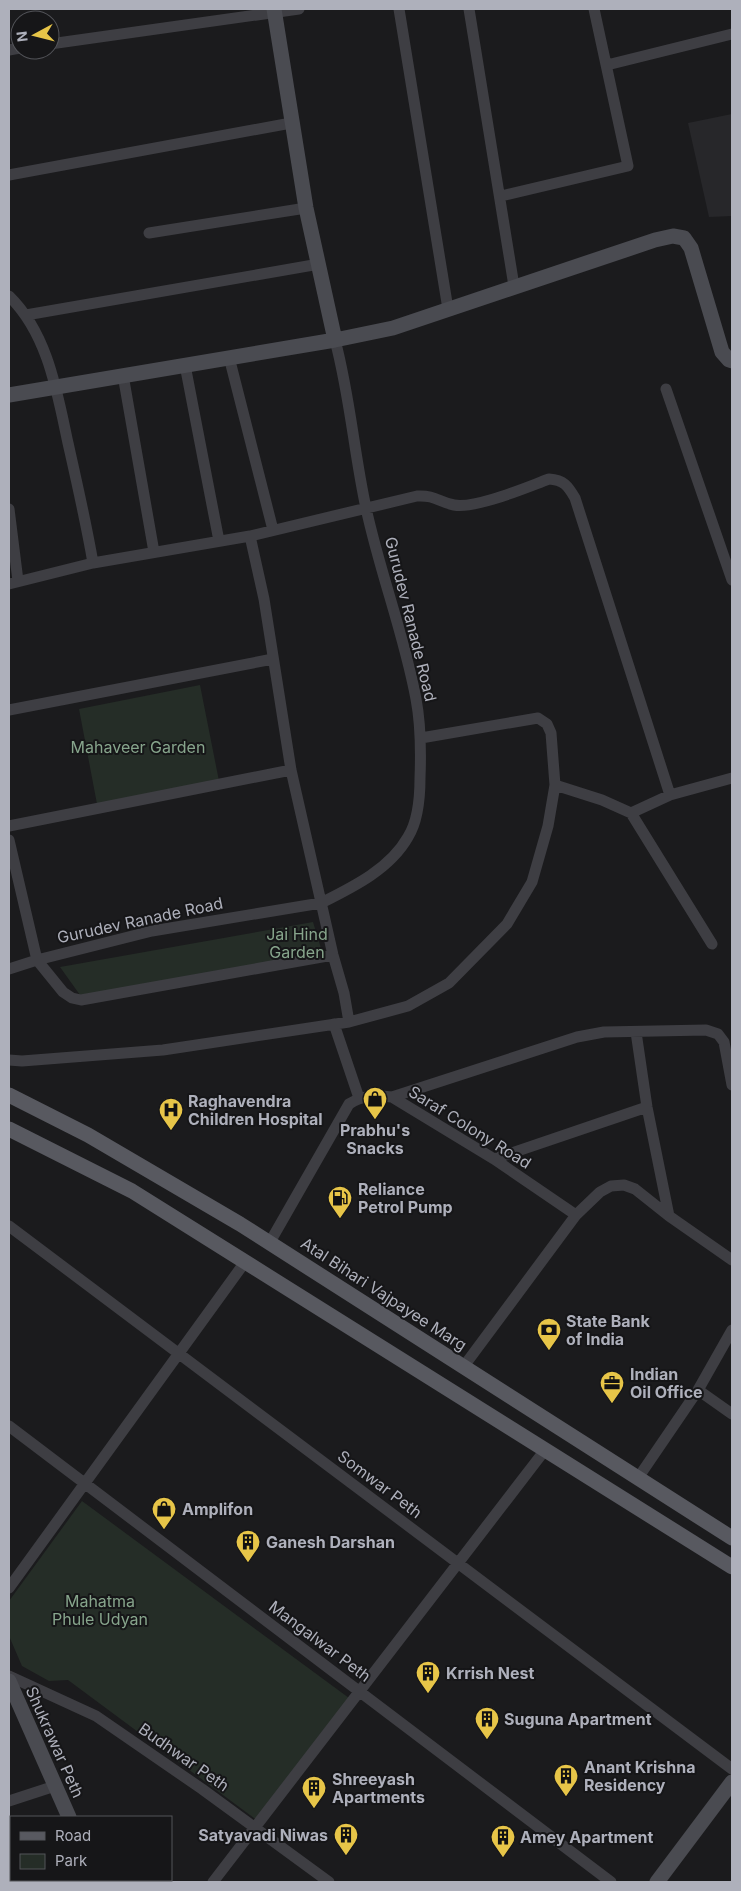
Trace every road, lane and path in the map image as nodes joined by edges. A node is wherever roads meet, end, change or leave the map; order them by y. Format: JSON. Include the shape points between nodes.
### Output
{"nodes":[{"id":1,"x":299,"y":9,"type":"edge"},
{"id":2,"x":399,"y":9,"type":"edge"},
{"id":3,"x":469,"y":9,"type":"edge"},
{"id":4,"x":594,"y":9,"type":"edge"},
{"id":5,"x":274,"y":10,"type":"edge"},
{"id":6,"x":732,"y":34,"type":"edge"},
{"id":7,"x":60,"y":42,"type":"edge"},
{"id":8,"x":607,"y":65,"type":"junction"},
{"id":9,"x":291,"y":122,"type":"junction"},
{"id":10,"x":9,"y":175,"type":"edge"},
{"id":11,"x":501,"y":196,"type":"junction"},
{"id":12,"x":306,"y":208,"type":"junction"},
{"id":13,"x":149,"y":233,"type":"dead end"},
{"id":14,"x":319,"y":264,"type":"junction"},
{"id":15,"x":514,"y":286,"type":"junction"},
{"id":16,"x":9,"y":296,"type":"edge"},
{"id":17,"x":448,"y":309,"type":"junction"},
{"id":18,"x":26,"y":315,"type":"junction"},
{"id":19,"x":335,"y":340,"type":"junction"},
{"id":20,"x":229,"y":357,"type":"junction"},
{"id":21,"x":731,"y":364,"type":"edge"},
{"id":22,"x":185,"y":365,"type":"junction"},
{"id":23,"x":122,"y":375,"type":"junction"},
{"id":24,"x":56,"y":388,"type":"junction"},
{"id":25,"x":666,"y":389,"type":"dead end"},
{"id":26,"x":9,"y":395,"type":"edge"},
{"id":27,"x":366,"y":508,"type":"junction"},
{"id":28,"x":9,"y":509,"type":"edge"},
{"id":29,"x":273,"y":530,"type":"junction"},
{"id":30,"x":250,"y":536,"type":"junction"},
{"id":31,"x":218,"y":541,"type":"junction"},
{"id":32,"x":154,"y":552,"type":"junction"},
{"id":33,"x":93,"y":563,"type":"junction"},
{"id":34,"x":732,"y":580,"type":"edge"},
{"id":35,"x":13,"y":582,"type":"edge"},
{"id":36,"x":274,"y":659,"type":"junction"},
{"id":37,"x":9,"y":710,"type":"edge"},
{"id":38,"x":421,"y":738,"type":"junction"},
{"id":39,"x":291,"y":770,"type":"junction"},
{"id":40,"x":732,"y":778,"type":"edge"},
{"id":41,"x":555,"y":785,"type":"junction"},
{"id":42,"x":670,"y":795,"type":"junction"},
{"id":43,"x":631,"y":813,"type":"junction"},
{"id":44,"x":9,"y":826,"type":"edge"},
{"id":45,"x":9,"y":840,"type":"edge"},
{"id":46,"x":321,"y":902,"type":"junction"},
{"id":47,"x":712,"y":944,"type":"dead end"},
{"id":48,"x":333,"y":955,"type":"junction"},
{"id":49,"x":37,"y":960,"type":"junction"},
{"id":50,"x":9,"y":969,"type":"edge"},
{"id":51,"x":349,"y":1022,"type":"junction"},
{"id":52,"x":334,"y":1024,"type":"junction"},
{"id":53,"x":636,"y":1032,"type":"junction"},
{"id":54,"x":9,"y":1060,"type":"edge"},
{"id":55,"x":732,"y":1085,"type":"edge"},
{"id":56,"x":9,"y":1095,"type":"edge"},
{"id":57,"x":392,"y":1097,"type":"junction"},
{"id":58,"x":359,"y":1098,"type":"junction"},
{"id":59,"x":647,"y":1107,"type":"junction"},
{"id":60,"x":9,"y":1129,"type":"edge"},
{"id":61,"x":494,"y":1158,"type":"junction"},
{"id":62,"x":576,"y":1215,"type":"junction"},
{"id":63,"x":669,"y":1216,"type":"junction"},
{"id":64,"x":9,"y":1226,"type":"edge"},
{"id":65,"x":270,"y":1242,"type":"junction"},
{"id":66,"x":732,"y":1260,"type":"edge"},
{"id":67,"x":245,"y":1262,"type":"junction"},
{"id":68,"x":732,"y":1330,"type":"edge"},
{"id":69,"x":179,"y":1354,"type":"junction"},
{"id":70,"x":464,"y":1366,"type":"junction"},
{"id":71,"x":698,"y":1390,"type":"junction"},
{"id":72,"x":732,"y":1414,"type":"edge"},
{"id":73,"x":9,"y":1426,"type":"edge"},
{"id":74,"x":545,"y":1450,"type":"junction"},
{"id":75,"x":638,"y":1478,"type":"junction"},
{"id":76,"x":85,"y":1484,"type":"junction"},
{"id":77,"x":732,"y":1538,"type":"edge"},
{"id":78,"x":458,"y":1563,"type":"junction"},
{"id":79,"x":732,"y":1567,"type":"edge"},
{"id":80,"x":9,"y":1588,"type":"edge"},
{"id":81,"x":9,"y":1676,"type":"edge"},
{"id":82,"x":9,"y":1681,"type":"edge"},
{"id":83,"x":360,"y":1692,"type":"junction"},
{"id":84,"x":732,"y":1769,"type":"edge"},
{"id":85,"x":732,"y":1782,"type":"edge"},
{"id":86,"x":55,"y":1786,"type":"junction"},
{"id":87,"x":9,"y":1801,"type":"edge"},
{"id":88,"x":69,"y":1816,"type":"edge"},
{"id":89,"x":256,"y":1828,"type":"junction"},
{"id":90,"x":214,"y":1882,"type":"edge"},
{"id":91,"x":329,"y":1882,"type":"edge"},
{"id":92,"x":611,"y":1882,"type":"edge"},
{"id":93,"x":657,"y":1882,"type":"edge"}],
"edges":[{"from":1,"to":5,"type":"street"},
{"from":2,"to":17,"type":"street"},
{"from":3,"to":11,"type":"street"},
{"from":4,"to":8,"type":"street"},
{"from":5,"to":7,"type":"street"},
{"from":5,"to":9,"type":"street"},
{"from":6,"to":8,"type":"street"},
{"from":8,"to":11,"type":"street","via":[[628,166]]},
{"from":9,"to":10,"type":"street"},
{"from":9,"to":12,"type":"street"},
{"from":11,"to":15,"type":"street"},
{"from":12,"to":13,"type":"street"},
{"from":12,"to":14,"type":"street"},
{"from":14,"to":18,"type":"street"},
{"from":14,"to":19,"type":"street"},
{"from":15,"to":17,"type":"street"},
{"from":15,"to":21,"type":"street","via":[[655,240],[673,236],[684,238],[691,248],[722,352]]},
{"from":16,"to":18,"type":"street"},
{"from":17,"to":19,"type":"street","via":[[393,328]]},
{"from":18,"to":24,"type":"street","via":[[41,344]]},
{"from":19,"to":20,"type":"street"},
{"from":19,"to":27,"type":"street","name":"Gurudev Ranade Road"},
{"from":20,"to":22,"type":"street"},
{"from":20,"to":29,"type":"street"},
{"from":22,"to":23,"type":"street"},
{"from":22,"to":31,"type":"street"},
{"from":23,"to":24,"type":"street"},
{"from":23,"to":32,"type":"street"},
{"from":24,"to":26,"type":"street"},
{"from":24,"to":33,"type":"street"},
{"from":25,"to":34,"type":"street"},
{"from":27,"to":29,"type":"street"},
{"from":27,"to":38,"type":"street","name":"Gurudev Ranade Road","via":[[416,699]]},
{"from":27,"to":42,"type":"street","via":[[428,495],[454,505],[466,505],[549,479],[568,485],[575,498]]},
{"from":28,"to":35,"type":"street"},
{"from":29,"to":30,"type":"street"},
{"from":30,"to":31,"type":"street"},
{"from":30,"to":36,"type":"street"},
{"from":31,"to":32,"type":"street"},
{"from":32,"to":33,"type":"street"},
{"from":33,"to":35,"type":"street"},
{"from":36,"to":37,"type":"street"},
{"from":36,"to":39,"type":"street"},
{"from":38,"to":41,"type":"street","via":[[538,718],[551,733]]},
{"from":38,"to":46,"type":"street","name":"Gurudev Ranade Road","via":[[417,811],[409,837],[381,867]]},
{"from":39,"to":44,"type":"street"},
{"from":39,"to":46,"type":"street"},
{"from":40,"to":42,"type":"street"},
{"from":41,"to":43,"type":"street"},
{"from":41,"to":51,"type":"street","via":[[548,826],[532,882],[507,924],[449,983],[408,1006]]},
{"from":42,"to":43,"type":"street"},
{"from":43,"to":47,"type":"street"},
{"from":45,"to":49,"type":"street"},
{"from":46,"to":48,"type":"street"},
{"from":46,"to":49,"type":"street","name":"Gurudev Ranade Road","via":[[152,931]]},
{"from":48,"to":49,"type":"street","via":[[81,1000],[63,992]]},
{"from":48,"to":51,"type":"street"},
{"from":49,"to":50,"type":"street","name":"Gurudev Ranade Road"},
{"from":51,"to":52,"type":"street"},
{"from":52,"to":54,"type":"street","via":[[163,1050]]},
{"from":52,"to":58,"type":"street"},
{"from":53,"to":55,"type":"street","via":[[706,1030],[718,1034],[724,1042]]},
{"from":53,"to":57,"type":"street","via":[[604,1032],[577,1037]]},
{"from":53,"to":59,"type":"street"},
{"from":56,"to":65,"type":"main road","name":"Atal Bihari Vajpayee Marg","via":[[88,1135]]},
{"from":57,"to":58,"type":"street","name":"Saraf Colony Road"},
{"from":57,"to":61,"type":"street","name":"Saraf Colony Road"},
{"from":58,"to":65,"type":"street","via":[[349,1104]]},
{"from":59,"to":61,"type":"street"},
{"from":59,"to":63,"type":"street"},
{"from":60,"to":67,"type":"main road","via":[[132,1191]]},
{"from":61,"to":62,"type":"street","name":"Saraf Colony Road"},
{"from":62,"to":63,"type":"street","via":[[600,1192],[611,1186],[624,1185],[635,1189]]},
{"from":62,"to":70,"type":"street"},
{"from":63,"to":66,"type":"street"},
{"from":64,"to":69,"type":"street","name":"Somwar Peth"},
{"from":65,"to":70,"type":"main road","name":"Atal Bihari Vajpayee Marg"},
{"from":67,"to":69,"type":"street"},
{"from":67,"to":74,"type":"main road"},
{"from":68,"to":71,"type":"street"},
{"from":69,"to":76,"type":"street"},
{"from":69,"to":78,"type":"street","name":"Somwar Peth"},
{"from":70,"to":75,"type":"main road","name":"Atal Bihari Vajpayee Marg"},
{"from":71,"to":72,"type":"street"},
{"from":71,"to":75,"type":"street"},
{"from":73,"to":76,"type":"street","name":"Mangalwar Peth"},
{"from":74,"to":78,"type":"street"},
{"from":74,"to":79,"type":"main road"},
{"from":75,"to":77,"type":"main road","name":"Atal Bihari Vajpayee Marg"},
{"from":76,"to":80,"type":"street"},
{"from":76,"to":83,"type":"street","name":"Mangalwar Peth"},
{"from":78,"to":83,"type":"street"},
{"from":78,"to":84,"type":"street","name":"Somwar Peth"},
{"from":81,"to":89,"type":"street","name":"Budhwar Peth","via":[[96,1716]]},
{"from":82,"to":86,"type":"street","name":"Shukrawar Peth"},
{"from":83,"to":89,"type":"street"},
{"from":83,"to":92,"type":"street","name":"Mangalwar Peth"},
{"from":85,"to":93,"type":"street"},
{"from":86,"to":87,"type":"street"},
{"from":86,"to":88,"type":"street","name":"Shukrawar Peth"},
{"from":89,"to":90,"type":"street"},
{"from":89,"to":91,"type":"street","name":"Budhwar Peth"}]}
